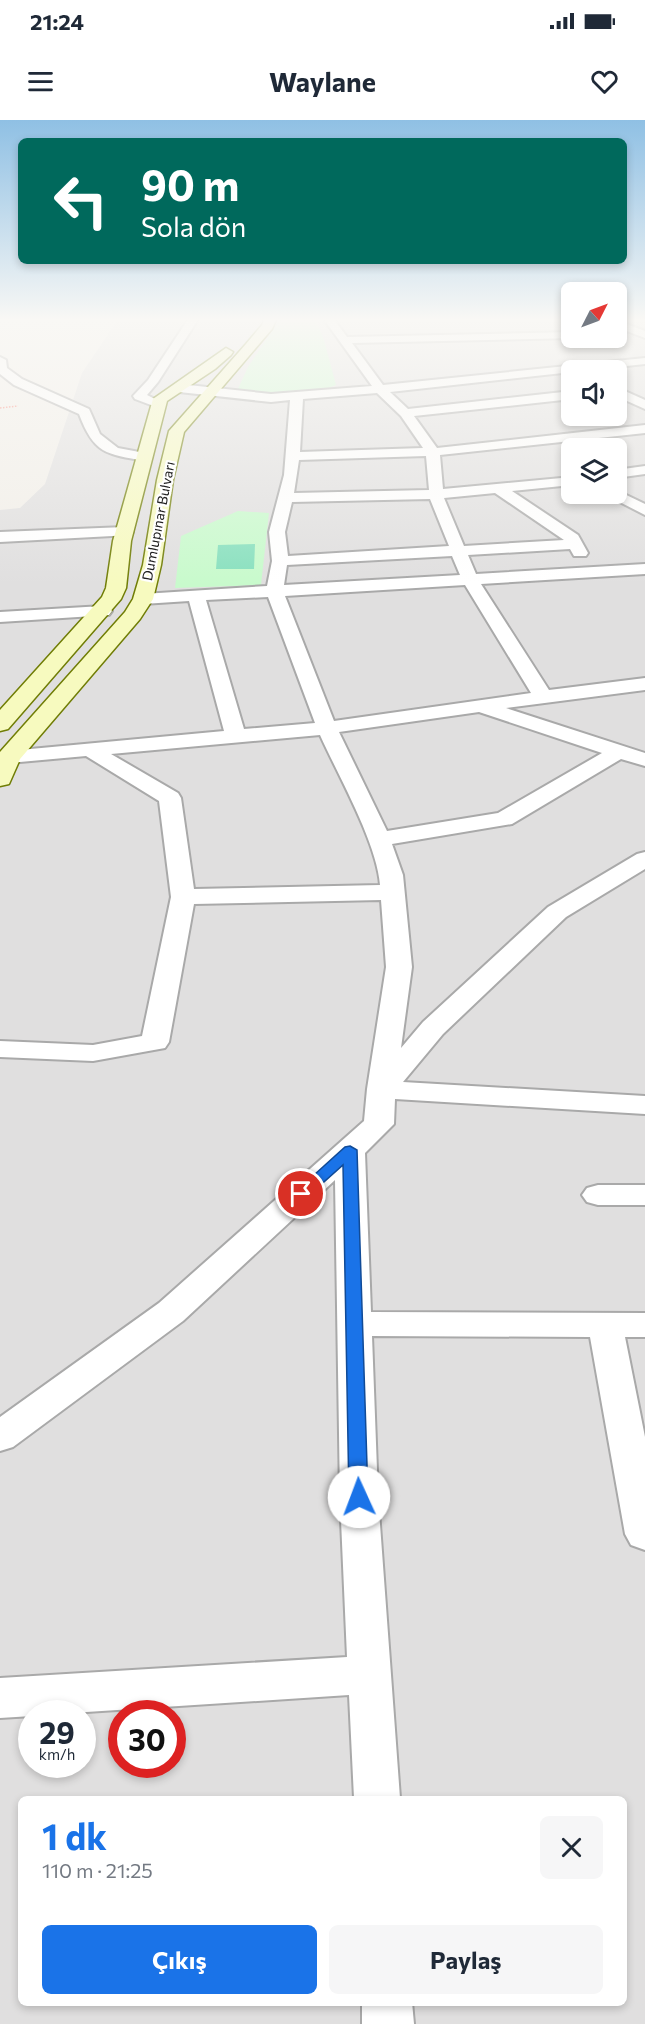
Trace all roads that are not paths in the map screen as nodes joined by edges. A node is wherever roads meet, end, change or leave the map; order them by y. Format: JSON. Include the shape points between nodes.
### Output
{"nodes":[{"id":1,"x":74,"y":407,"type":"edge"},
{"id":2,"x":167,"y":407,"type":"edge"},
{"id":3,"x":197,"y":407,"type":"edge"},
{"id":4,"x":296,"y":407,"type":"edge"},
{"id":5,"x":398,"y":407,"type":"edge"},
{"id":6,"x":468,"y":407,"type":"edge"},
{"id":7,"x":405,"y":414,"type":"junction"},
{"id":8,"x":645,"y":429,"type":"edge"},
{"id":9,"x":433,"y":452,"type":"junction"},
{"id":10,"x":292,"y":456,"type":"junction"},
{"id":11,"x":145,"y":457,"type":"junction"},
{"id":12,"x":645,"y":470,"type":"edge"},
{"id":13,"x":627,"y":472,"type":"edge"},
{"id":14,"x":561,"y":482,"type":"edge"},
{"id":15,"x":498,"y":488,"type":"junction"},
{"id":16,"x":436,"y":494,"type":"junction"},
{"id":17,"x":286,"y":498,"type":"junction"},
{"id":18,"x":627,"y":500,"type":"edge"},
{"id":19,"x":644,"y":508,"type":"edge"},
{"id":20,"x":124,"y":532,"type":"junction"},
{"id":21,"x":0,"y":537,"type":"edge"},
{"id":22,"x":575,"y":544,"type":"junction"},
{"id":23,"x":458,"y":551,"type":"junction"},
{"id":24,"x":280,"y":561,"type":"junction"},
{"id":25,"x":644,"y":571,"type":"edge"},
{"id":26,"x":467,"y":574,"type":"junction"},
{"id":27,"x":275,"y":592,"type":"junction"},
{"id":28,"x":196,"y":596,"type":"junction"},
{"id":29,"x":142,"y":599,"type":"junction"},
{"id":30,"x":103,"y":611,"type":"junction"},
{"id":31,"x":1,"y":618,"type":"edge"},
{"id":32,"x":645,"y":684,"type":"edge"},
{"id":33,"x":543,"y":697,"type":"junction"},
{"id":34,"x":481,"y":706,"type":"junction"},
{"id":35,"x":0,"y":724,"type":"edge"},
{"id":36,"x":327,"y":728,"type":"junction"},
{"id":37,"x":235,"y":734,"type":"junction"},
{"id":38,"x":90,"y":750,"type":"junction"},
{"id":39,"x":620,"y":752,"type":"junction"},
{"id":40,"x":9,"y":757,"type":"junction"},
{"id":41,"x":645,"y":760,"type":"edge"},
{"id":42,"x":0,"y":779,"type":"edge"},
{"id":43,"x":379,"y":839,"type":"junction"},
{"id":44,"x":642,"y":864,"type":"edge"},
{"id":45,"x":393,"y":892,"type":"junction"},
{"id":46,"x":183,"y":897,"type":"junction"},
{"id":47,"x":0,"y":1049,"type":"edge"},
{"id":48,"x":381,"y":1089,"type":"junction"},
{"id":49,"x":645,"y":1105,"type":"edge"},
{"id":50,"x":350,"y":1150,"type":"junction"},
{"id":51,"x":598,"y":1195,"type":"dead end"},
{"id":52,"x":645,"y":1195,"type":"edge"},
{"id":53,"x":354,"y":1324,"type":"junction"},
{"id":54,"x":605,"y":1324,"type":"junction"},
{"id":55,"x":645,"y":1325,"type":"edge"},
{"id":56,"x":0,"y":1437,"type":"edge"},
{"id":57,"x":645,"y":1534,"type":"edge"},
{"id":58,"x":371,"y":1675,"type":"junction"},
{"id":59,"x":0,"y":1698,"type":"edge"},
{"id":60,"x":377,"y":1796,"type":"edge"},
{"id":61,"x":387,"y":2006,"type":"edge"},
{"id":62,"x":388,"y":2024,"type":"edge"}],
"edges":[{"from":1,"to":11,"type":"street","via":[[85,412],[94,436],[114,451]]},
{"from":2,"to":11,"type":"main road","name":"Dumlupınar Bulvarı"},
{"from":3,"to":29,"type":"main road","name":"Dumlupınar Bulvarı","via":[[177,431]]},
{"from":4,"to":10,"type":"street"},
{"from":5,"to":7,"type":"street"},
{"from":6,"to":7,"type":"street"},
{"from":7,"to":9,"type":"street"},
{"from":8,"to":9,"type":"street"},
{"from":9,"to":10,"type":"street"},
{"from":9,"to":16,"type":"street"},
{"from":10,"to":17,"type":"street"},
{"from":11,"to":20,"type":"main road","name":"Dumlupınar Bulvarı"},
{"from":12,"to":13,"type":"street"},
{"from":14,"to":15,"type":"street"},
{"from":15,"to":16,"type":"street"},
{"from":15,"to":22,"type":"street","via":[[556,526]]},
{"from":16,"to":17,"type":"street"},
{"from":16,"to":23,"type":"street"},
{"from":17,"to":24,"type":"street","via":[[277,532]]},
{"from":18,"to":19,"type":"street"},
{"from":20,"to":21,"type":"street"},
{"from":20,"to":30,"type":"main road","name":"Dumlupınar Bulvarı","via":[[116,588]]},
{"from":22,"to":23,"type":"street"},
{"from":22,"to":26,"type":"street","via":[[581,555]]},
{"from":23,"to":24,"type":"street"},
{"from":23,"to":26,"type":"street"},
{"from":24,"to":27,"type":"street"},
{"from":25,"to":26,"type":"street"},
{"from":26,"to":27,"type":"street"},
{"from":26,"to":33,"type":"street"},
{"from":27,"to":28,"type":"street"},
{"from":27,"to":36,"type":"street"},
{"from":28,"to":29,"type":"street"},
{"from":28,"to":37,"type":"street"},
{"from":29,"to":40,"type":"main road","name":"Dumlupınar Bulvarı","via":[[133,615]]},
{"from":30,"to":31,"type":"street"},
{"from":30,"to":35,"type":"main road","name":"Dumlupınar Bulvarı"},
{"from":32,"to":33,"type":"street"},
{"from":33,"to":34,"type":"street"},
{"from":34,"to":36,"type":"street"},
{"from":34,"to":39,"type":"street"},
{"from":36,"to":37,"type":"street"},
{"from":36,"to":43,"type":"street"},
{"from":37,"to":38,"type":"street"},
{"from":38,"to":40,"type":"street"},
{"from":38,"to":46,"type":"street","via":[[170,798]]},
{"from":39,"to":41,"type":"street"},
{"from":39,"to":43,"type":"street","via":[[504,819]]},
{"from":40,"to":42,"type":"main road","name":"Dumlupınar Bulvarı"},
{"from":43,"to":45,"type":"street"},
{"from":44,"to":48,"type":"street","via":[[557,912],[433,1028]]},
{"from":45,"to":46,"type":"street"},
{"from":45,"to":48,"type":"street","via":[[399,967]]},
{"from":46,"to":47,"type":"street","via":[[155,1042],[93,1053]]},
{"from":48,"to":49,"type":"street"},
{"from":48,"to":50,"type":"street","via":[[379,1124]]},
{"from":50,"to":53,"type":"street"},
{"from":50,"to":56,"type":"street","via":[[171,1312]]},
{"from":51,"to":52,"type":"street"},
{"from":53,"to":54,"type":"street"},
{"from":53,"to":58,"type":"street","via":[[359,1497]]},
{"from":54,"to":55,"type":"street"},
{"from":54,"to":57,"type":"street"},
{"from":58,"to":59,"type":"street"},
{"from":58,"to":60,"type":"street"},
{"from":61,"to":62,"type":"street"}]}
